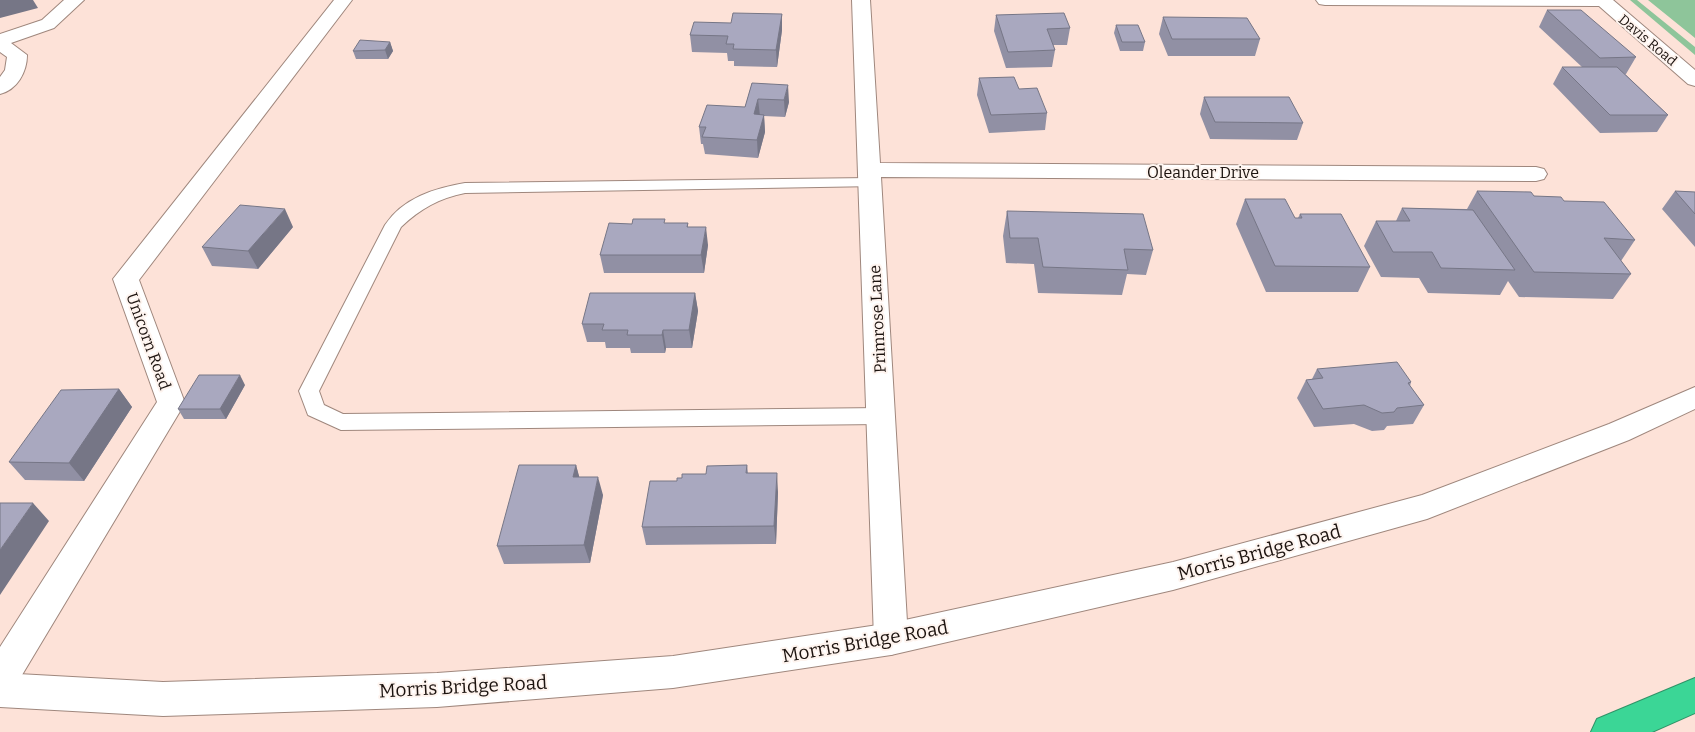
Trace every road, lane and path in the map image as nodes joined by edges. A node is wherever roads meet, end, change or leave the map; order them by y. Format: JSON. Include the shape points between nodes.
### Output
{"nodes":[{"id":1,"x":75,"y":0,"type":"edge"},
{"id":2,"x":344,"y":0,"type":"edge"},
{"id":3,"x":861,"y":0,"type":"edge"},
{"id":4,"x":1325,"y":0,"type":"edge"},
{"id":5,"x":1602,"y":0,"type":"edge"},
{"id":6,"x":0,"y":40,"type":"edge"},
{"id":7,"x":0,"y":44,"type":"edge"},
{"id":8,"x":1695,"y":80,"type":"edge"},
{"id":9,"x":0,"y":88,"type":"edge"},
{"id":10,"x":1536,"y":174,"type":"dead end"},
{"id":11,"x":871,"y":176,"type":"junction"},
{"id":12,"x":1695,"y":397,"type":"edge"},
{"id":13,"x":882,"y":416,"type":"junction"},
{"id":14,"x":892,"y":639,"type":"junction"},
{"id":15,"x":0,"y":678,"type":"edge"},
{"id":16,"x":0,"y":690,"type":"edge"},
{"id":17,"x":1695,"y":695,"type":"edge"},
{"id":18,"x":1610,"y":732,"type":"edge"}],
"edges":[{"from":1,"to":6,"type":"street","via":[[48,24]]},
{"from":2,"to":15,"type":"street","name":"Unicorn Road","via":[[126,279],[172,403]]},
{"from":3,"to":11,"type":"street","name":"Primrose Lane"},
{"from":4,"to":5,"type":"street"},
{"from":5,"to":8,"type":"street","name":"Davis Road"},
{"from":7,"to":9,"type":"street","via":[[17,55],[18,66]]},
{"from":10,"to":11,"type":"street","name":"Oleander Drive"},
{"from":11,"to":13,"type":"street","name":"Primrose Lane"},
{"from":11,"to":13,"type":"lane","via":[[465,188],[438,192],[411,208],[394,224],[309,390],[315,410],[342,422]]},
{"from":12,"to":14,"type":"street","name":"Morris Bridge Road","via":[[1619,432],[1427,506],[1172,576]]},
{"from":13,"to":14,"type":"street","name":"Primrose Lane"},
{"from":14,"to":16,"type":"street","name":"Morris Bridge Road","via":[[673,672],[437,690],[163,699]]},
{"from":17,"to":18,"type":"highway"}]}
